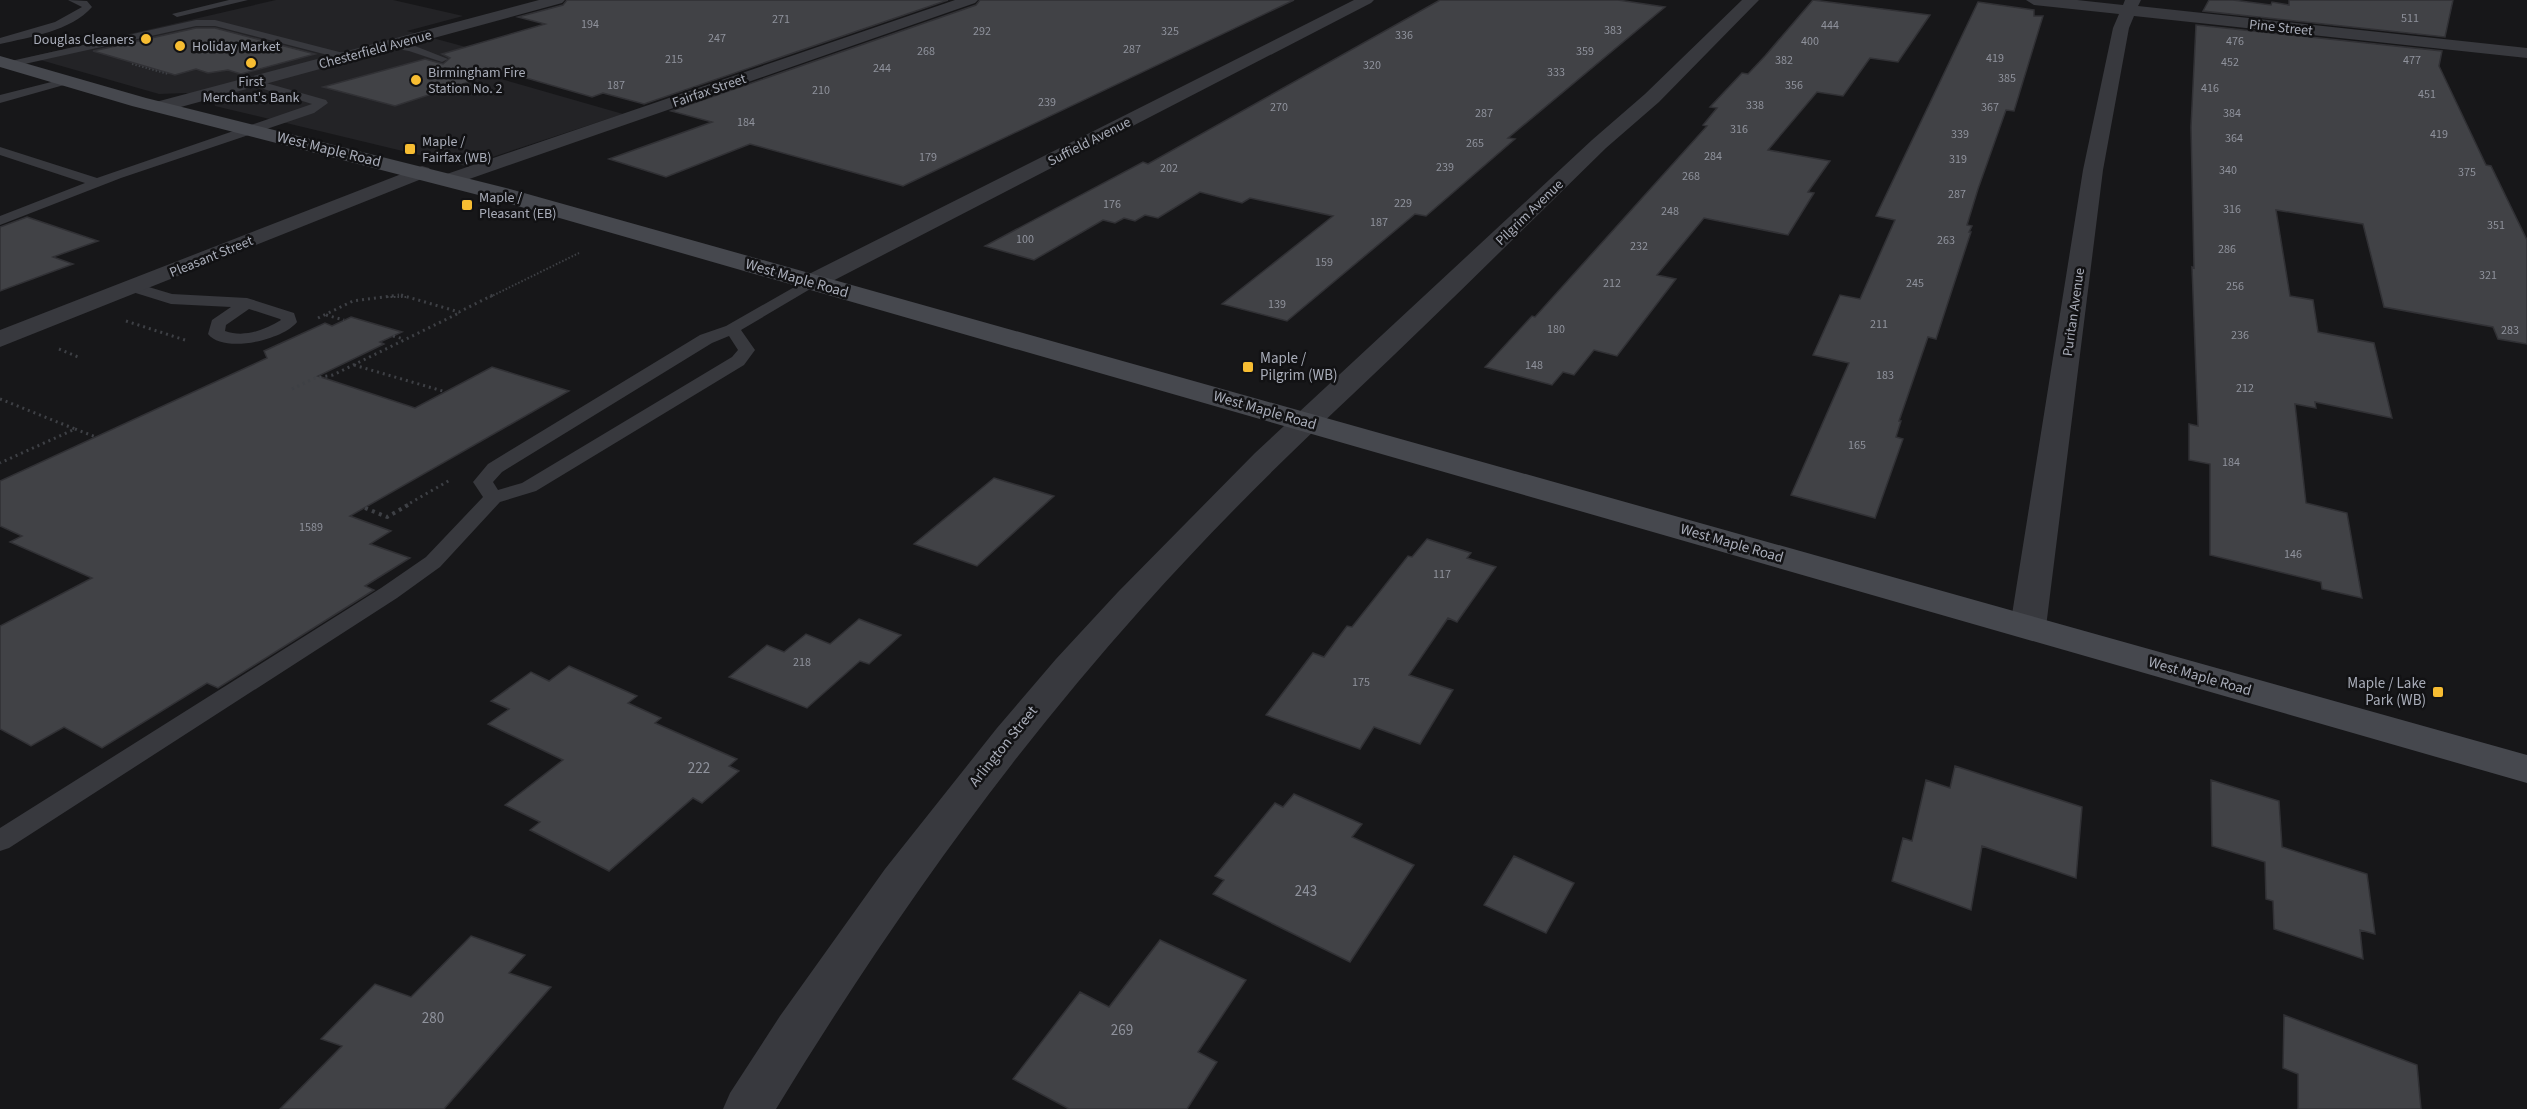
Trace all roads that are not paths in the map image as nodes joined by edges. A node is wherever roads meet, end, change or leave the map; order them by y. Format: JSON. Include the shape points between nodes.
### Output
{"nodes":[{"id":1,"x":73,"y":0,"type":"edge"},
{"id":2,"x":243,"y":0,"type":"edge"},
{"id":3,"x":557,"y":0,"type":"edge"},
{"id":4,"x":970,"y":0,"type":"edge"},
{"id":5,"x":1366,"y":0,"type":"edge"},
{"id":6,"x":1751,"y":0,"type":"edge"},
{"id":7,"x":2034,"y":0,"type":"edge"},
{"id":8,"x":2131,"y":5,"type":"edge"},
{"id":9,"x":160,"y":18,"type":"dead end"},
{"id":10,"x":141,"y":24,"type":"dead end"},
{"id":11,"x":0,"y":41,"type":"edge"},
{"id":12,"x":389,"y":45,"type":"junction"},
{"id":13,"x":2527,"y":53,"type":"edge"},
{"id":14,"x":347,"y":57,"type":"junction"},
{"id":15,"x":442,"y":59,"type":"dead end"},
{"id":16,"x":3,"y":62,"type":"edge"},
{"id":17,"x":66,"y":81,"type":"junction"},
{"id":18,"x":252,"y":82,"type":"junction"},
{"id":19,"x":0,"y":99,"type":"edge"},
{"id":20,"x":159,"y":107,"type":"junction"},
{"id":21,"x":252,"y":130,"type":"junction"},
{"id":22,"x":0,"y":151,"type":"edge"},
{"id":23,"x":435,"y":176,"type":"junction"},
{"id":24,"x":97,"y":182,"type":"junction"},
{"id":25,"x":0,"y":221,"type":"edge"},
{"id":26,"x":812,"y":282,"type":"junction"},
{"id":27,"x":132,"y":288,"type":"junction"},
{"id":28,"x":247,"y":303,"type":"dead end"},
{"id":29,"x":732,"y":329,"type":"junction"},
{"id":30,"x":0,"y":339,"type":"edge"},
{"id":31,"x":1304,"y":421,"type":"junction"},
{"id":32,"x":493,"y":498,"type":"junction"},
{"id":33,"x":2028,"y":627,"type":"junction"},
{"id":34,"x":2527,"y":769,"type":"edge"},
{"id":35,"x":0,"y":841,"type":"edge"},
{"id":36,"x":748,"y":1109,"type":"edge"}],
"edges":[{"from":1,"to":11,"type":"lane","via":[[86,5],[78,15]]},
{"from":2,"to":9,"type":"lane"},
{"from":3,"to":12,"type":"street","name":"Chesterfield Avenue"},
{"from":4,"to":23,"type":"street","name":"Fairfax Street"},
{"from":5,"to":26,"type":"street","name":"Suffield Avenue"},
{"from":6,"to":31,"type":"street","name":"Pilgrim Avenue","via":[[1652,98]]},
{"from":7,"to":8,"type":"street","name":"Pine Street"},
{"from":8,"to":13,"type":"street","name":"Pine Street"},
{"from":8,"to":33,"type":"street","name":"Puritan Avenue","via":[[2121,28],[2094,170]]},
{"from":10,"to":16,"type":"lane"},
{"from":12,"to":14,"type":"street","name":"Chesterfield Avenue"},
{"from":12,"to":15,"type":"lane"},
{"from":14,"to":16,"type":"lane","via":[[215,23],[196,23]]},
{"from":14,"to":18,"type":"street","name":"Chesterfield Avenue"},
{"from":16,"to":17,"type":"main road","name":"West Maple Road"},
{"from":17,"to":19,"type":"lane"},
{"from":17,"to":20,"type":"main road","name":"West Maple Road"},
{"from":18,"to":20,"type":"street","name":"Chesterfield Avenue"},
{"from":18,"to":21,"type":"lane","via":[[322,103]]},
{"from":20,"to":21,"type":"main road","name":"West Maple Road"},
{"from":21,"to":23,"type":"main road","name":"West Maple Road"},
{"from":21,"to":24,"type":"lane"},
{"from":22,"to":24,"type":"lane"},
{"from":23,"to":26,"type":"main road","name":"West Maple Road"},
{"from":23,"to":27,"type":"street","name":"Pleasant Street"},
{"from":24,"to":25,"type":"lane"},
{"from":26,"to":29,"type":"lane"},
{"from":26,"to":31,"type":"main road","name":"West Maple Road"},
{"from":27,"to":28,"type":"lane","via":[[171,299]]},
{"from":27,"to":30,"type":"street","name":"Pleasant Street"},
{"from":29,"to":32,"type":"lane","via":[[706,339],[495,468],[483,482]]},
{"from":29,"to":32,"type":"lane","via":[[747,350],[738,361],[529,487]]},
{"from":31,"to":33,"type":"main road","name":"West Maple Road"},
{"from":31,"to":36,"type":"street","name":"Arlington Street","via":[[1126,602],[1012,733],[836,972]]},
{"from":32,"to":35,"type":"lane","via":[[433,562],[389,593]]},
{"from":33,"to":34,"type":"main road","name":"West Maple Road"}]}
